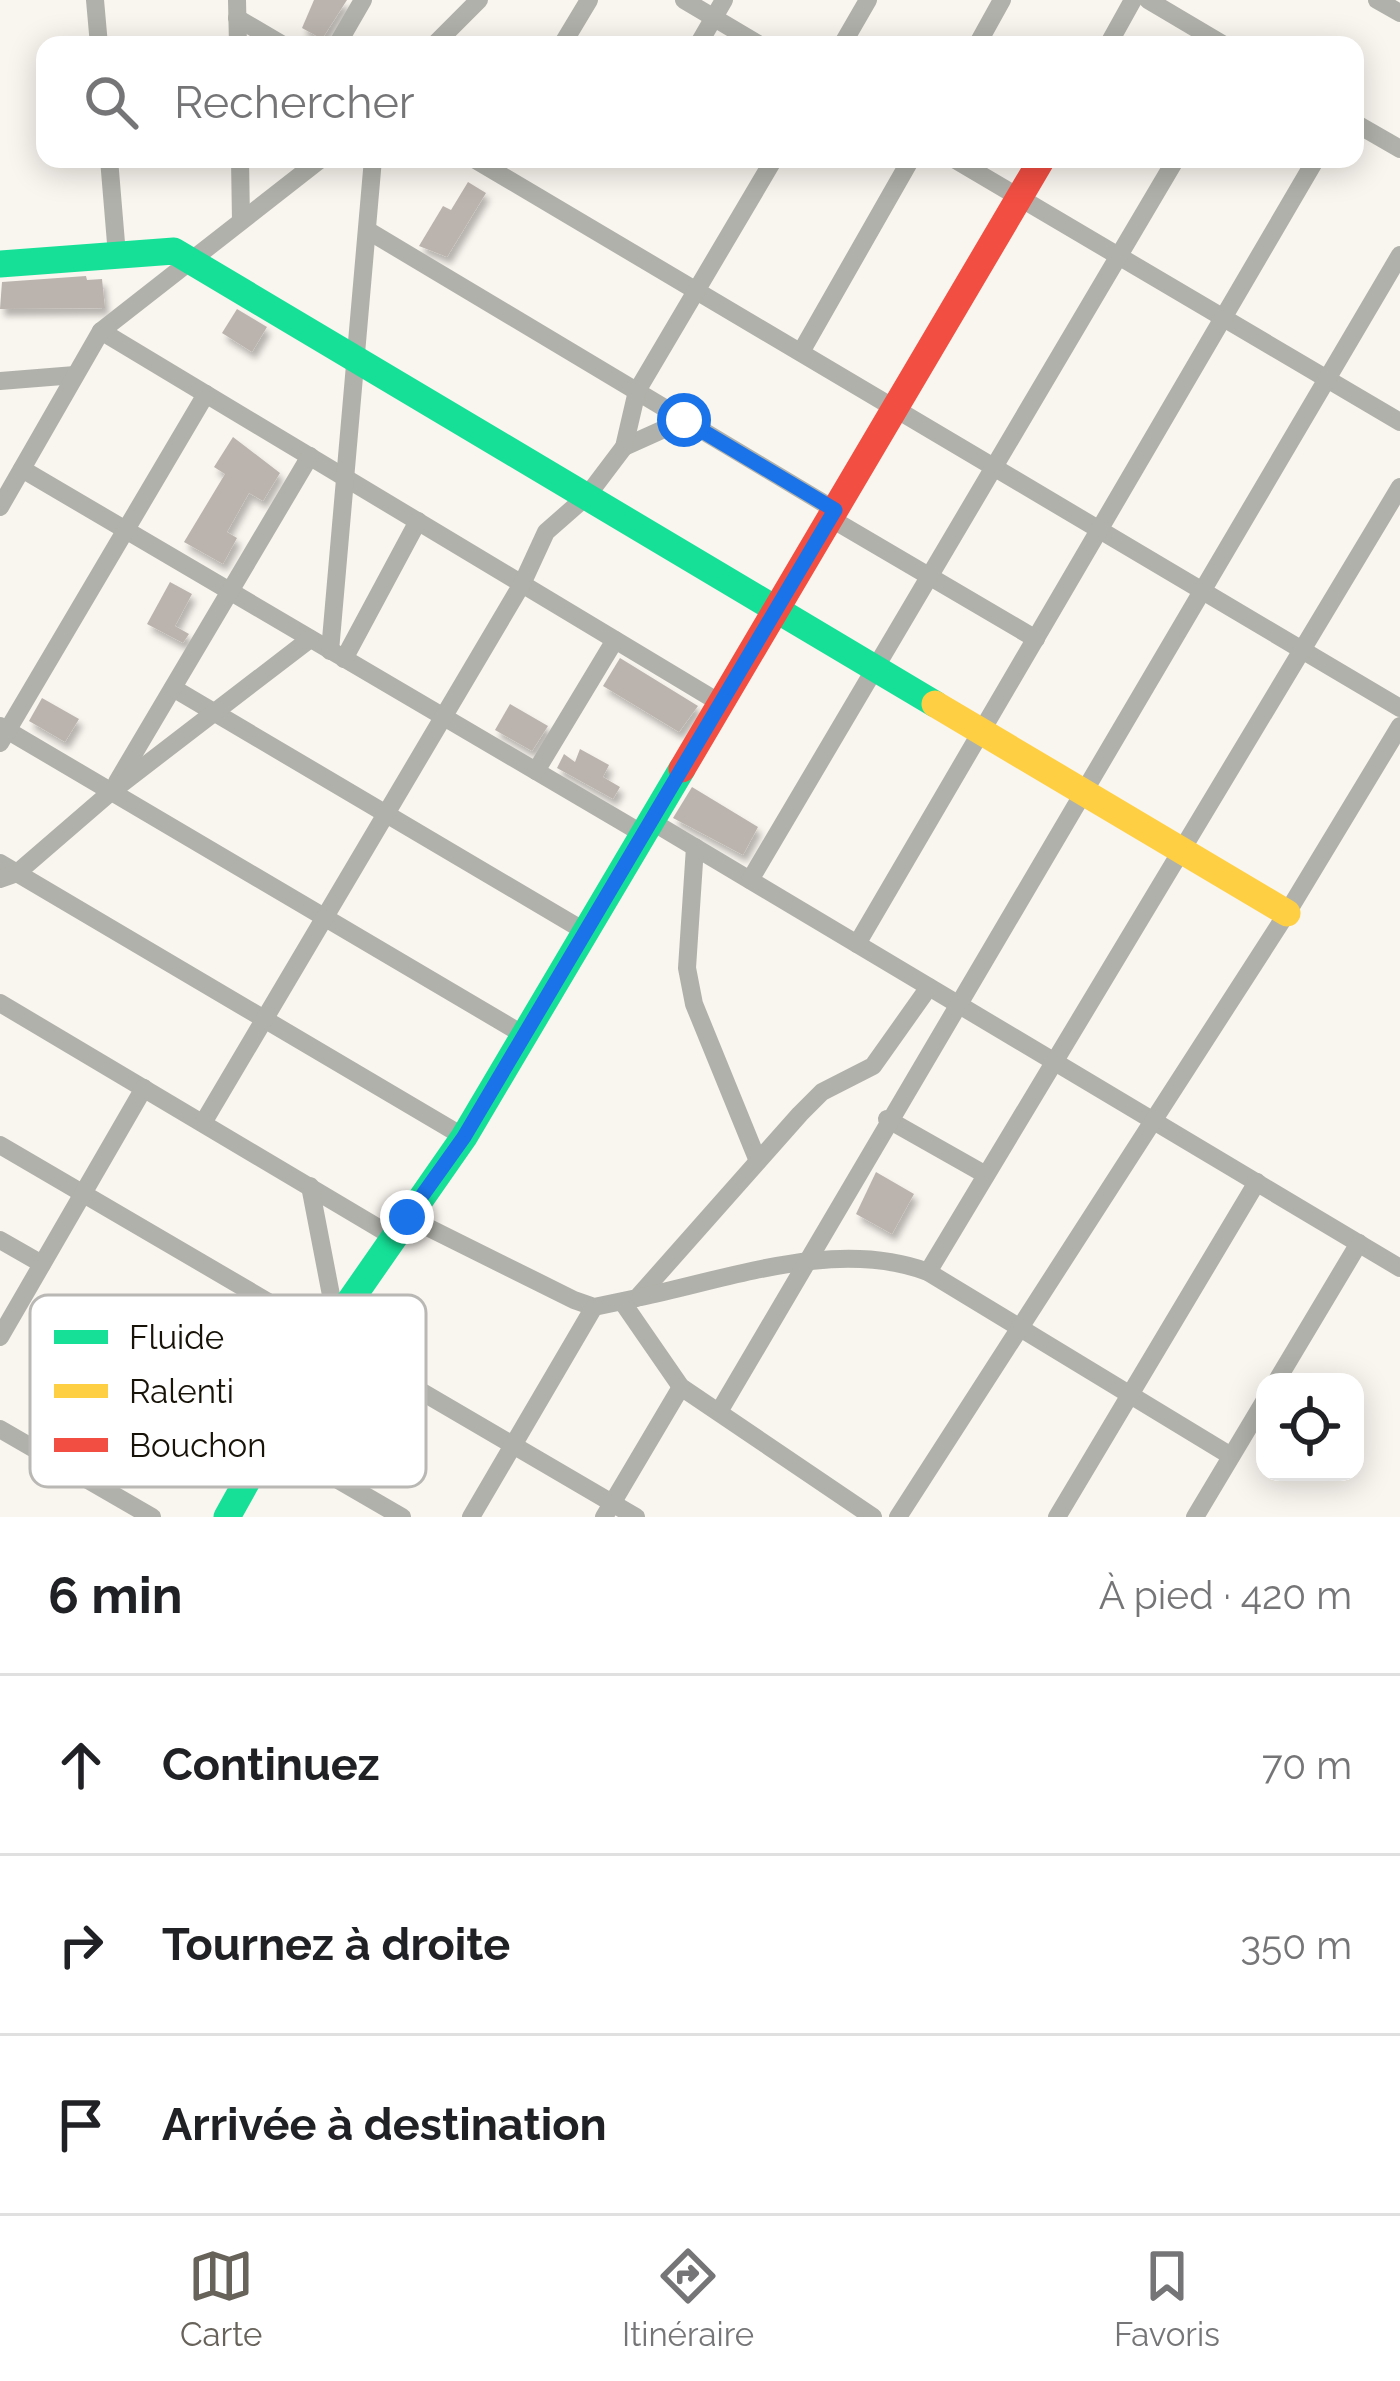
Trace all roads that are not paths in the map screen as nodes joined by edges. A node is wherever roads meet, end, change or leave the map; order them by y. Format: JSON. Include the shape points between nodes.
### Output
{"nodes":[{"id":1,"x":95,"y":0,"type":"edge"},
{"id":2,"x":363,"y":0,"type":"edge"},
{"id":3,"x":479,"y":0,"type":"edge"},
{"id":4,"x":589,"y":0,"type":"edge"},
{"id":5,"x":684,"y":0,"type":"edge"},
{"id":6,"x":868,"y":0,"type":"edge"},
{"id":7,"x":1002,"y":0,"type":"edge"},
{"id":8,"x":1133,"y":0,"type":"edge"},
{"id":9,"x":1148,"y":0,"type":"edge"},
{"id":10,"x":1377,"y":0,"type":"edge"},
{"id":11,"x":237,"y":9,"type":"edge"},
{"id":12,"x":719,"y":9,"type":"edge"},
{"id":13,"x":1400,"y":14,"type":"edge"},
{"id":14,"x":98,"y":36,"type":"edge"},
{"id":15,"x":272,"y":36,"type":"edge"},
{"id":16,"x":342,"y":36,"type":"edge"},
{"id":17,"x":443,"y":36,"type":"edge"},
{"id":18,"x":567,"y":36,"type":"edge"},
{"id":19,"x":703,"y":36,"type":"edge"},
{"id":20,"x":750,"y":36,"type":"edge"},
{"id":21,"x":847,"y":36,"type":"edge"},
{"id":22,"x":981,"y":36,"type":"edge"},
{"id":23,"x":1113,"y":36,"type":"edge"},
{"id":24,"x":1209,"y":36,"type":"edge"},
{"id":25,"x":1364,"y":128,"type":"edge"},
{"id":26,"x":1400,"y":149,"type":"edge"},
{"id":27,"x":110,"y":168,"type":"edge"},
{"id":28,"x":240,"y":168,"type":"edge"},
{"id":29,"x":309,"y":168,"type":"edge"},
{"id":30,"x":372,"y":168,"type":"edge"},
{"id":31,"x":496,"y":168,"type":"edge"},
{"id":32,"x":769,"y":168,"type":"edge"},
{"id":33,"x":906,"y":168,"type":"edge"},
{"id":34,"x":969,"y":168,"type":"edge"},
{"id":35,"x":1037,"y":168,"type":"edge"},
{"id":36,"x":1171,"y":168,"type":"edge"},
{"id":37,"x":1311,"y":168,"type":"edge"},
{"id":38,"x":1020,"y":198,"type":"junction"},
{"id":39,"x":241,"y":221,"type":"junction"},
{"id":40,"x":367,"y":230,"type":"junction"},
{"id":41,"x":117,"y":255,"type":"junction"},
{"id":42,"x":1400,"y":255,"type":"edge"},
{"id":43,"x":1119,"y":256,"type":"junction"},
{"id":44,"x":190,"y":261,"type":"junction"},
{"id":45,"x":0,"y":263,"type":"edge"},
{"id":46,"x":696,"y":291,"type":"junction"},
{"id":47,"x":1223,"y":318,"type":"junction"},
{"id":48,"x":101,"y":331,"type":"junction"},
{"id":49,"x":801,"y":352,"type":"junction"},
{"id":50,"x":357,"y":360,"type":"junction"},
{"id":51,"x":75,"y":375,"type":"junction"},
{"id":52,"x":1327,"y":379,"type":"junction"},
{"id":53,"x":0,"y":381,"type":"edge"},
{"id":54,"x":637,"y":391,"type":"junction"},
{"id":55,"x":206,"y":394,"type":"junction"},
{"id":56,"x":895,"y":408,"type":"junction"},
{"id":57,"x":684,"y":420,"type":"junction"},
{"id":58,"x":1400,"y":422,"type":"edge"},
{"id":59,"x":624,"y":447,"type":"junction"},
{"id":60,"x":310,"y":456,"type":"junction"},
{"id":61,"x":994,"y":467,"type":"junction"},
{"id":62,"x":22,"y":470,"type":"junction"},
{"id":63,"x":348,"y":479,"type":"junction"},
{"id":64,"x":1400,"y":487,"type":"edge"},
{"id":65,"x":587,"y":496,"type":"junction"},
{"id":66,"x":2,"y":499,"type":"edge"},
{"id":67,"x":832,"y":514,"type":"junction"},
{"id":68,"x":418,"y":521,"type":"junction"},
{"id":69,"x":126,"y":530,"type":"junction"},
{"id":70,"x":1100,"y":530,"type":"junction"},
{"id":71,"x":929,"y":576,"type":"junction"},
{"id":72,"x":522,"y":584,"type":"junction"},
{"id":73,"x":1202,"y":590,"type":"junction"},
{"id":74,"x":230,"y":591,"type":"junction"},
{"id":75,"x":776,"y":609,"type":"junction"},
{"id":76,"x":310,"y":639,"type":"junction"},
{"id":77,"x":1036,"y":639,"type":"junction"},
{"id":78,"x":614,"y":640,"type":"junction"},
{"id":79,"x":1302,"y":650,"type":"junction"},
{"id":80,"x":337,"y":654,"type":"junction"},
{"id":81,"x":875,"y":668,"type":"junction"},
{"id":82,"x":172,"y":688,"type":"junction"},
{"id":83,"x":721,"y":704,"type":"junction"},
{"id":84,"x":1400,"y":708,"type":"edge"},
{"id":85,"x":214,"y":713,"type":"junction"},
{"id":86,"x":443,"y":717,"type":"junction"},
{"id":87,"x":1400,"y":726,"type":"edge"},
{"id":88,"x":982,"y":731,"type":"junction"},
{"id":89,"x":2,"y":733,"type":"edge"},
{"id":90,"x":536,"y":771,"type":"junction"},
{"id":91,"x":112,"y":791,"type":"junction"},
{"id":92,"x":1082,"y":791,"type":"junction"},
{"id":93,"x":386,"y":814,"type":"junction"},
{"id":94,"x":647,"y":828,"type":"junction"},
{"id":95,"x":695,"y":847,"type":"junction"},
{"id":96,"x":1181,"y":850,"type":"junction"},
{"id":97,"x":6,"y":872,"type":"edge"},
{"id":98,"x":750,"y":880,"type":"junction"},
{"id":99,"x":1287,"y":913,"type":"junction"},
{"id":100,"x":325,"y":917,"type":"junction"},
{"id":101,"x":586,"y":932,"type":"junction"},
{"id":102,"x":857,"y":944,"type":"junction"},
{"id":103,"x":929,"y":987,"type":"junction"},
{"id":104,"x":0,"y":1003,"type":"edge"},
{"id":105,"x":956,"y":1003,"type":"junction"},
{"id":106,"x":264,"y":1019,"type":"junction"},
{"id":107,"x":524,"y":1036,"type":"junction"},
{"id":108,"x":1054,"y":1061,"type":"junction"},
{"id":109,"x":144,"y":1088,"type":"junction"},
{"id":110,"x":1151,"y":1118,"type":"junction"},
{"id":111,"x":887,"y":1119,"type":"junction"},
{"id":112,"x":203,"y":1123,"type":"junction"},
{"id":113,"x":464,"y":1137,"type":"junction"},
{"id":114,"x":0,"y":1145,"type":"edge"},
{"id":115,"x":758,"y":1162,"type":"junction"},
{"id":116,"x":986,"y":1175,"type":"junction"},
{"id":117,"x":1257,"y":1182,"type":"junction"},
{"id":118,"x":310,"y":1186,"type":"junction"},
{"id":119,"x":82,"y":1194,"type":"junction"},
{"id":120,"x":400,"y":1227,"type":"junction"},
{"id":121,"x":0,"y":1240,"type":"edge"},
{"id":122,"x":1359,"y":1243,"type":"junction"},
{"id":123,"x":802,"y":1263,"type":"junction"},
{"id":124,"x":42,"y":1264,"type":"junction"},
{"id":125,"x":1400,"y":1268,"type":"edge"},
{"id":126,"x":928,"y":1271,"type":"junction"},
{"id":127,"x":267,"y":1295,"type":"edge"},
{"id":128,"x":326,"y":1295,"type":"edge"},
{"id":129,"x":354,"y":1295,"type":"edge"},
{"id":130,"x":630,"y":1300,"type":"junction"},
{"id":131,"x":593,"y":1307,"type":"junction"},
{"id":132,"x":1023,"y":1329,"type":"junction"},
{"id":133,"x":0,"y":1336,"type":"edge"},
{"id":134,"x":1281,"y":1373,"type":"edge"},
{"id":135,"x":681,"y":1388,"type":"junction"},
{"id":136,"x":426,"y":1390,"type":"edge"},
{"id":137,"x":1130,"y":1394,"type":"junction"},
{"id":138,"x":720,"y":1410,"type":"junction"},
{"id":139,"x":1256,"y":1415,"type":"edge"},
{"id":140,"x":0,"y":1429,"type":"edge"},
{"id":141,"x":512,"y":1445,"type":"junction"},
{"id":142,"x":30,"y":1446,"type":"edge"},
{"id":143,"x":1232,"y":1456,"type":"junction"},
{"id":144,"x":100,"y":1487,"type":"edge"},
{"id":145,"x":244,"y":1487,"type":"edge"},
{"id":146,"x":342,"y":1487,"type":"edge"},
{"id":147,"x":608,"y":1510,"type":"edge"},
{"id":148,"x":380,"y":1512,"type":"edge"},
{"id":149,"x":152,"y":1517,"type":"edge"},
{"id":150,"x":227,"y":1517,"type":"edge"},
{"id":151,"x":402,"y":1517,"type":"edge"},
{"id":152,"x":471,"y":1517,"type":"edge"},
{"id":153,"x":636,"y":1517,"type":"edge"},
{"id":154,"x":873,"y":1517,"type":"edge"},
{"id":155,"x":898,"y":1517,"type":"edge"},
{"id":156,"x":1057,"y":1517,"type":"edge"},
{"id":157,"x":1195,"y":1517,"type":"edge"}],
"edges":[{"from":1,"to":14,"type":"street"},
{"from":2,"to":16,"type":"street"},
{"from":3,"to":17,"type":"street"},
{"from":4,"to":18,"type":"street"},
{"from":5,"to":12,"type":"street"},
{"from":6,"to":21,"type":"street"},
{"from":7,"to":22,"type":"street"},
{"from":8,"to":23,"type":"street"},
{"from":9,"to":24,"type":"street"},
{"from":10,"to":13,"type":"street"},
{"from":11,"to":15,"type":"street"},
{"from":12,"to":19,"type":"street"},
{"from":12,"to":20,"type":"street"},
{"from":25,"to":26,"type":"street"},
{"from":27,"to":41,"type":"street"},
{"from":28,"to":39,"type":"street"},
{"from":29,"to":39,"type":"street"},
{"from":30,"to":40,"type":"street"},
{"from":31,"to":46,"type":"street"},
{"from":32,"to":46,"type":"street"},
{"from":33,"to":49,"type":"street"},
{"from":34,"to":38,"type":"street"},
{"from":35,"to":38,"type":"street"},
{"from":36,"to":43,"type":"street"},
{"from":37,"to":47,"type":"street"},
{"from":38,"to":43,"type":"street"},
{"from":38,"to":56,"type":"street"},
{"from":39,"to":44,"type":"street"},
{"from":40,"to":50,"type":"street"},
{"from":40,"to":54,"type":"street"},
{"from":41,"to":44,"type":"street","via":[[174,251]]},
{"from":41,"to":45,"type":"street"},
{"from":42,"to":52,"type":"street"},
{"from":43,"to":47,"type":"street"},
{"from":43,"to":61,"type":"street"},
{"from":44,"to":48,"type":"street"},
{"from":44,"to":50,"type":"street"},
{"from":46,"to":49,"type":"street"},
{"from":46,"to":54,"type":"street"},
{"from":47,"to":52,"type":"street"},
{"from":47,"to":70,"type":"street"},
{"from":48,"to":51,"type":"street"},
{"from":48,"to":55,"type":"street"},
{"from":49,"to":56,"type":"street"},
{"from":50,"to":63,"type":"street"},
{"from":50,"to":65,"type":"street"},
{"from":51,"to":53,"type":"street"},
{"from":51,"to":62,"type":"street"},
{"from":52,"to":58,"type":"street"},
{"from":52,"to":73,"type":"street"},
{"from":54,"to":57,"type":"street"},
{"from":54,"to":59,"type":"street"},
{"from":55,"to":60,"type":"street"},
{"from":55,"to":69,"type":"street"},
{"from":56,"to":61,"type":"street"},
{"from":56,"to":67,"type":"street"},
{"from":57,"to":59,"type":"street"},
{"from":57,"to":67,"type":"street"},
{"from":59,"to":65,"type":"street"},
{"from":60,"to":63,"type":"street"},
{"from":60,"to":74,"type":"street"},
{"from":61,"to":70,"type":"street"},
{"from":61,"to":71,"type":"street"},
{"from":62,"to":66,"type":"street"},
{"from":62,"to":69,"type":"street"},
{"from":63,"to":68,"type":"street"},
{"from":63,"to":80,"type":"street"},
{"from":64,"to":79,"type":"street"},
{"from":65,"to":72,"type":"street","via":[[546,532]]},
{"from":65,"to":75,"type":"street"},
{"from":67,"to":71,"type":"street"},
{"from":67,"to":75,"type":"street"},
{"from":68,"to":72,"type":"street"},
{"from":68,"to":80,"type":"street"},
{"from":69,"to":74,"type":"street"},
{"from":69,"to":89,"type":"street"},
{"from":70,"to":73,"type":"street"},
{"from":70,"to":77,"type":"street"},
{"from":71,"to":77,"type":"street"},
{"from":71,"to":81,"type":"street"},
{"from":72,"to":78,"type":"street"},
{"from":72,"to":86,"type":"street"},
{"from":73,"to":79,"type":"street"},
{"from":73,"to":92,"type":"street"},
{"from":74,"to":76,"type":"street"},
{"from":74,"to":82,"type":"street"},
{"from":75,"to":81,"type":"street"},
{"from":75,"to":83,"type":"street"},
{"from":76,"to":80,"type":"street"},
{"from":76,"to":85,"type":"street"},
{"from":77,"to":88,"type":"street"},
{"from":78,"to":83,"type":"street"},
{"from":78,"to":90,"type":"street"},
{"from":79,"to":84,"type":"street"},
{"from":79,"to":96,"type":"street"},
{"from":80,"to":86,"type":"street"},
{"from":81,"to":88,"type":"street"},
{"from":81,"to":98,"type":"street"},
{"from":82,"to":85,"type":"street"},
{"from":82,"to":91,"type":"street"},
{"from":83,"to":94,"type":"street"},
{"from":85,"to":91,"type":"street"},
{"from":85,"to":93,"type":"street"},
{"from":86,"to":90,"type":"street"},
{"from":86,"to":93,"type":"street"},
{"from":87,"to":99,"type":"street"},
{"from":88,"to":92,"type":"street"},
{"from":88,"to":102,"type":"street"},
{"from":89,"to":91,"type":"street"},
{"from":90,"to":94,"type":"street"},
{"from":91,"to":97,"type":"street"},
{"from":91,"to":100,"type":"street"},
{"from":92,"to":96,"type":"street"},
{"from":92,"to":105,"type":"street"},
{"from":93,"to":100,"type":"street"},
{"from":93,"to":101,"type":"street"},
{"from":94,"to":95,"type":"street"},
{"from":94,"to":101,"type":"street"},
{"from":95,"to":98,"type":"street"},
{"from":95,"to":115,"type":"street","via":[[687,968],[694,1004]]},
{"from":96,"to":99,"type":"street"},
{"from":96,"to":108,"type":"street"},
{"from":97,"to":106,"type":"street"},
{"from":98,"to":102,"type":"street"},
{"from":99,"to":110,"type":"street"},
{"from":100,"to":106,"type":"street"},
{"from":100,"to":107,"type":"street"},
{"from":101,"to":107,"type":"street"},
{"from":102,"to":103,"type":"street"},
{"from":103,"to":105,"type":"street"},
{"from":103,"to":115,"type":"street","via":[[873,1066],[822,1092]]},
{"from":104,"to":109,"type":"street"},
{"from":105,"to":108,"type":"street"},
{"from":105,"to":111,"type":"street"},
{"from":106,"to":112,"type":"street"},
{"from":106,"to":113,"type":"street"},
{"from":107,"to":113,"type":"street"},
{"from":108,"to":110,"type":"street"},
{"from":108,"to":116,"type":"street"},
{"from":109,"to":112,"type":"street"},
{"from":109,"to":119,"type":"street"},
{"from":110,"to":117,"type":"street"},
{"from":110,"to":132,"type":"street"},
{"from":111,"to":116,"type":"street"},
{"from":111,"to":123,"type":"street"},
{"from":112,"to":118,"type":"street"},
{"from":113,"to":120,"type":"street"},
{"from":114,"to":119,"type":"street"},
{"from":115,"to":130,"type":"street"},
{"from":116,"to":126,"type":"street"},
{"from":117,"to":122,"type":"street"},
{"from":117,"to":137,"type":"street"},
{"from":118,"to":120,"type":"street"},
{"from":118,"to":128,"type":"street"},
{"from":119,"to":124,"type":"street"},
{"from":119,"to":127,"type":"street"},
{"from":120,"to":129,"type":"street"},
{"from":120,"to":131,"type":"street"},
{"from":121,"to":124,"type":"street"},
{"from":122,"to":125,"type":"street"},
{"from":122,"to":134,"type":"street"},
{"from":123,"to":126,"type":"street","via":[[889,1257]]},
{"from":123,"to":130,"type":"street"},
{"from":123,"to":138,"type":"street"},
{"from":124,"to":133,"type":"street"},
{"from":126,"to":132,"type":"street"},
{"from":130,"to":131,"type":"street"},
{"from":130,"to":135,"type":"street"},
{"from":131,"to":141,"type":"street"},
{"from":132,"to":137,"type":"street"},
{"from":132,"to":155,"type":"street"},
{"from":135,"to":138,"type":"street"},
{"from":135,"to":147,"type":"street"},
{"from":136,"to":141,"type":"street"},
{"from":137,"to":143,"type":"street"},
{"from":137,"to":156,"type":"street"},
{"from":138,"to":154,"type":"street"},
{"from":139,"to":143,"type":"street"},
{"from":140,"to":142,"type":"street"},
{"from":141,"to":147,"type":"street"},
{"from":141,"to":152,"type":"street"},
{"from":143,"to":157,"type":"street"},
{"from":144,"to":149,"type":"street"},
{"from":145,"to":150,"type":"street"},
{"from":146,"to":148,"type":"street"},
{"from":147,"to":153,"type":"street"},
{"from":148,"to":151,"type":"street"}]}
